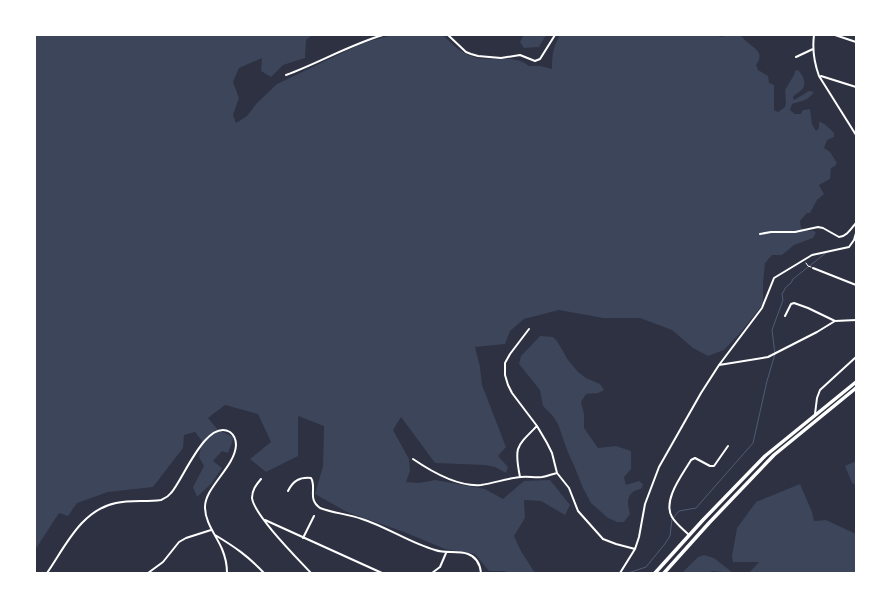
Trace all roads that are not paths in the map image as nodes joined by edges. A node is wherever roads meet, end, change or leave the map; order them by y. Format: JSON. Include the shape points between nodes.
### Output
{"nodes":[{"id":1,"x":383,"y":35,"type":"edge"},
{"id":2,"x":448,"y":35,"type":"edge"},
{"id":3,"x":555,"y":35,"type":"edge"},
{"id":4,"x":814,"y":35,"type":"edge"},
{"id":5,"x":835,"y":35,"type":"edge"},
{"id":6,"x":856,"y":42,"type":"edge"},
{"id":7,"x":813,"y":49,"type":"junction"},
{"id":8,"x":796,"y":57,"type":"dead end"},
{"id":9,"x":286,"y":75,"type":"dead end"},
{"id":10,"x":820,"y":76,"type":"junction"},
{"id":11,"x":856,"y":87,"type":"edge"},
{"id":12,"x":856,"y":135,"type":"edge"},
{"id":13,"x":856,"y":223,"type":"edge"},
{"id":14,"x":856,"y":233,"type":"edge"},
{"id":15,"x":760,"y":234,"type":"dead end"},
{"id":16,"x":813,"y":268,"type":"dead end"},
{"id":17,"x":856,"y":285,"type":"edge"},
{"id":18,"x":785,"y":316,"type":"dead end"},
{"id":19,"x":856,"y":320,"type":"edge"},
{"id":20,"x":835,"y":321,"type":"junction"},
{"id":21,"x":529,"y":329,"type":"dead end"},
{"id":22,"x":856,"y":357,"type":"edge"},
{"id":23,"x":719,"y":365,"type":"junction"},
{"id":24,"x":856,"y":382,"type":"edge"},
{"id":25,"x":856,"y":388,"type":"edge"},
{"id":26,"x":815,"y":415,"type":"junction"},
{"id":27,"x":537,"y":426,"type":"junction"},
{"id":28,"x":728,"y":446,"type":"dead end"},
{"id":29,"x":413,"y":459,"type":"dead end"},
{"id":30,"x":557,"y":473,"type":"junction"},
{"id":31,"x":520,"y":477,"type":"junction"},
{"id":32,"x":261,"y":479,"type":"dead end"},
{"id":33,"x":288,"y":491,"type":"dead end"},
{"id":34,"x":314,"y":516,"type":"dead end"},
{"id":35,"x":265,"y":520,"type":"junction"},
{"id":36,"x":211,"y":530,"type":"junction"},
{"id":37,"x":214,"y":534,"type":"junction"},
{"id":38,"x":689,"y":535,"type":"junction"},
{"id":39,"x":303,"y":538,"type":"junction"},
{"id":40,"x":635,"y":549,"type":"junction"},
{"id":41,"x":446,"y":553,"type":"junction"},
{"id":42,"x":47,"y":573,"type":"edge"},
{"id":43,"x":148,"y":573,"type":"edge"},
{"id":44,"x":227,"y":573,"type":"edge"},
{"id":45,"x":264,"y":573,"type":"edge"},
{"id":46,"x":311,"y":573,"type":"edge"},
{"id":47,"x":382,"y":573,"type":"edge"},
{"id":48,"x":432,"y":573,"type":"edge"},
{"id":49,"x":481,"y":573,"type":"edge"},
{"id":50,"x":620,"y":573,"type":"edge"},
{"id":51,"x":655,"y":573,"type":"edge"},
{"id":52,"x":664,"y":573,"type":"edge"}],
"edges":[{"from":1,"to":9,"type":"street"},
{"from":2,"to":3,"type":"street","via":[[471,54],[501,58],[520,55],[535,61],[540,59]]},
{"from":4,"to":7,"type":"street"},
{"from":5,"to":6,"type":"street"},
{"from":7,"to":8,"type":"street"},
{"from":7,"to":10,"type":"street","via":[[815,66]]},
{"from":10,"to":11,"type":"street"},
{"from":10,"to":12,"type":"street"},
{"from":13,"to":15,"type":"street","via":[[841,238],[818,227],[795,232]]},
{"from":14,"to":23,"type":"street","via":[[849,247],[819,253],[774,278],[762,308]]},
{"from":16,"to":17,"type":"street"},
{"from":18,"to":20,"type":"street","via":[[794,303]]},
{"from":19,"to":20,"type":"street"},
{"from":20,"to":23,"type":"street","via":[[768,358]]},
{"from":21,"to":27,"type":"street","via":[[505,363],[505,376],[512,393]]},
{"from":22,"to":26,"type":"street","via":[[820,390]]},
{"from":23,"to":40,"type":"street","via":[[658,467],[645,504]]},
{"from":24,"to":26,"type":"highway"},
{"from":25,"to":52,"type":"highway","via":[[774,454]]},
{"from":26,"to":38,"type":"highway","via":[[764,456]]},
{"from":27,"to":30,"type":"street","via":[[552,453]]},
{"from":27,"to":31,"type":"street","via":[[518,448],[516,460]]},
{"from":28,"to":38,"type":"street","via":[[714,466],[695,458],[691,460],[673,492],[669,507],[672,516]]},
{"from":29,"to":31,"type":"street","via":[[428,470],[465,484],[483,485]]},
{"from":30,"to":31,"type":"street","via":[[542,477]]},
{"from":30,"to":40,"type":"street","via":[[572,493],[576,509],[598,534],[607,542]]},
{"from":32,"to":35,"type":"street","via":[[255,486],[252,499]]},
{"from":33,"to":41,"type":"street","via":[[293,482],[309,478],[312,481],[313,500],[316,506],[362,519],[433,550]]},
{"from":34,"to":39,"type":"street"},
{"from":35,"to":39,"type":"street"},
{"from":35,"to":46,"type":"street"},
{"from":36,"to":37,"type":"street"},
{"from":36,"to":42,"type":"street","via":[[206,513],[206,501],[235,448],[234,437],[225,430],[209,436],[167,498],[114,503],[92,513],[78,527]]},
{"from":36,"to":43,"type":"street","via":[[179,542],[163,562]]},
{"from":37,"to":44,"type":"street","via":[[226,561]]},
{"from":37,"to":45,"type":"street","via":[[237,548]]},
{"from":38,"to":51,"type":"highway"},
{"from":39,"to":47,"type":"street"},
{"from":40,"to":50,"type":"street"},
{"from":41,"to":48,"type":"street","via":[[440,567]]},
{"from":41,"to":49,"type":"street","via":[[469,554],[480,564]]}]}
